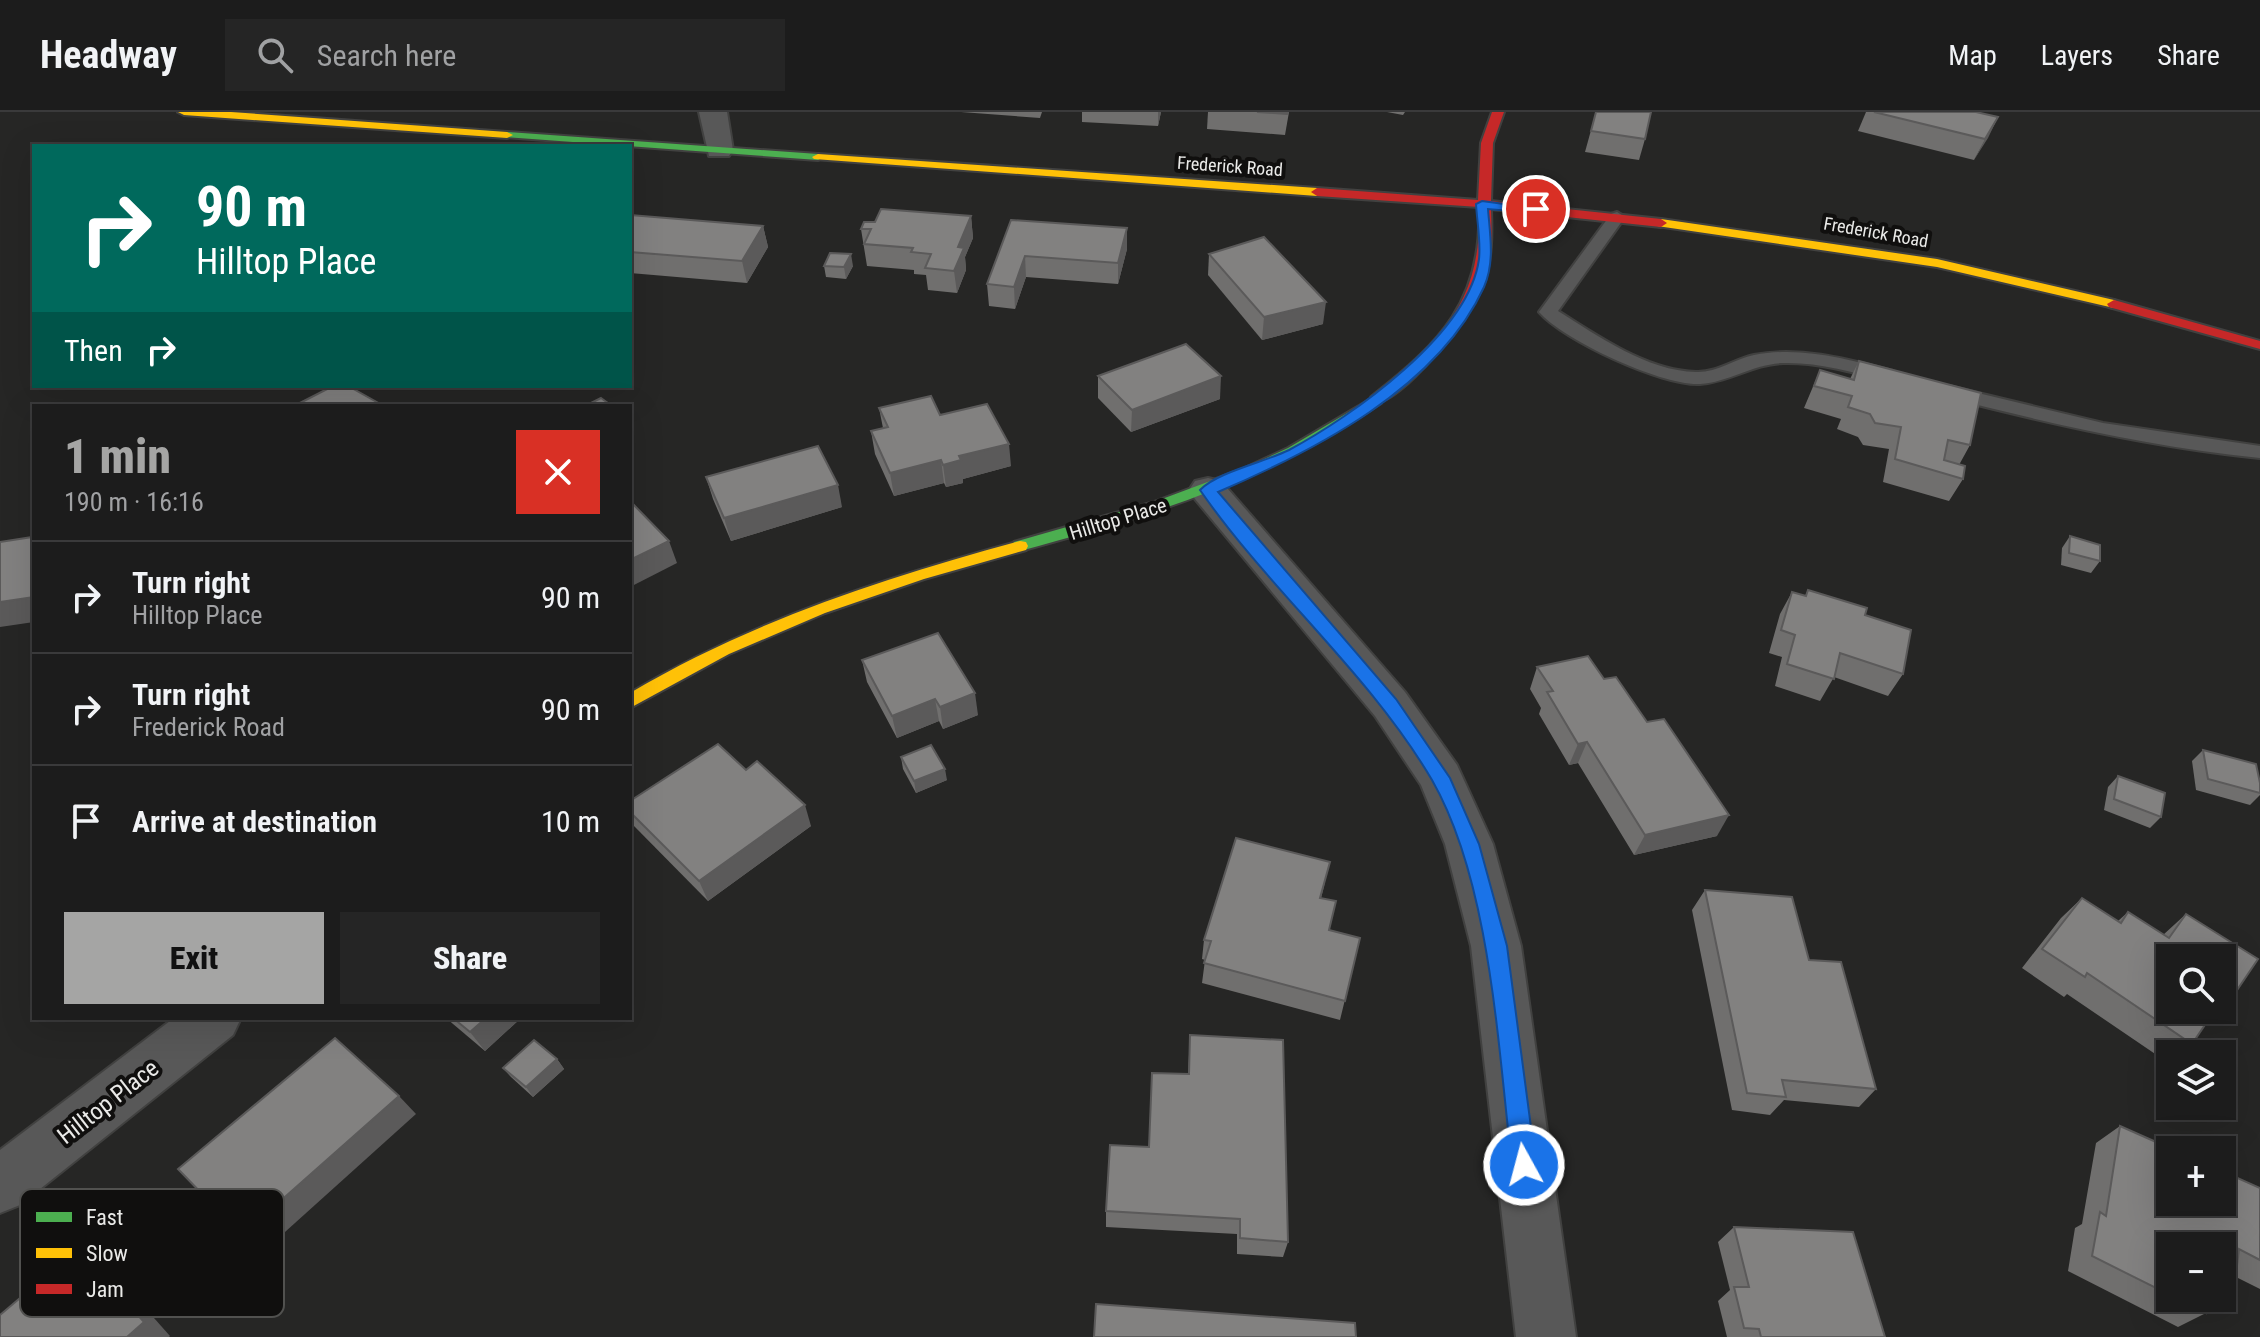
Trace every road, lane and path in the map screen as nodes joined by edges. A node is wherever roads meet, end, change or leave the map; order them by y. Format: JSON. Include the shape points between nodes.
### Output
{"nodes":[{"id":1,"x":184,"y":112,"type":"edge"},
{"id":2,"x":713,"y":112,"type":"edge"},
{"id":3,"x":1498,"y":112,"type":"edge"},
{"id":4,"x":719,"y":150,"type":"junction"},
{"id":5,"x":1482,"y":204,"type":"junction"},
{"id":6,"x":1617,"y":217,"type":"junction"},
{"id":7,"x":2260,"y":345,"type":"edge"},
{"id":8,"x":1905,"y":380,"type":"edge"},
{"id":9,"x":1935,"y":388,"type":"edge"},
{"id":10,"x":2260,"y":452,"type":"edge"},
{"id":11,"x":1208,"y":490,"type":"junction"},
{"id":12,"x":632,"y":700,"type":"edge"},
{"id":13,"x":212,"y":1020,"type":"edge"},
{"id":14,"x":0,"y":1185,"type":"edge"},
{"id":15,"x":1546,"y":1337,"type":"edge"}],
"edges":[{"from":1,"to":4,"type":"main road","name":"Frederick Road"},
{"from":2,"to":4,"type":"street"},
{"from":3,"to":5,"type":"main road","name":"Hilltop Place","via":[[1486,146]]},
{"from":4,"to":5,"type":"main road","name":"Frederick Road"},
{"from":5,"to":6,"type":"main road","name":"Frederick Road"},
{"from":5,"to":11,"type":"main road","name":"Hilltop Place","via":[[1485,259],[1477,287],[1416,367],[1370,406],[1294,454]]},
{"from":6,"to":7,"type":"main road","name":"Frederick Road","via":[[1940,264]]},
{"from":6,"to":8,"type":"lane","via":[[1548,312],[1600,346],[1694,378],[1785,357],[1824,359]]},
{"from":9,"to":10,"type":"lane","via":[[2082,427],[2182,446]]},
{"from":11,"to":12,"type":"main road","name":"Hilltop Place","via":[[786,619],[701,657]]},
{"from":11,"to":15,"type":"street","via":[[1390,704],[1441,778],[1469,844],[1496,946]]},
{"from":13,"to":14,"type":"street","name":"Hilltop Place"}]}
